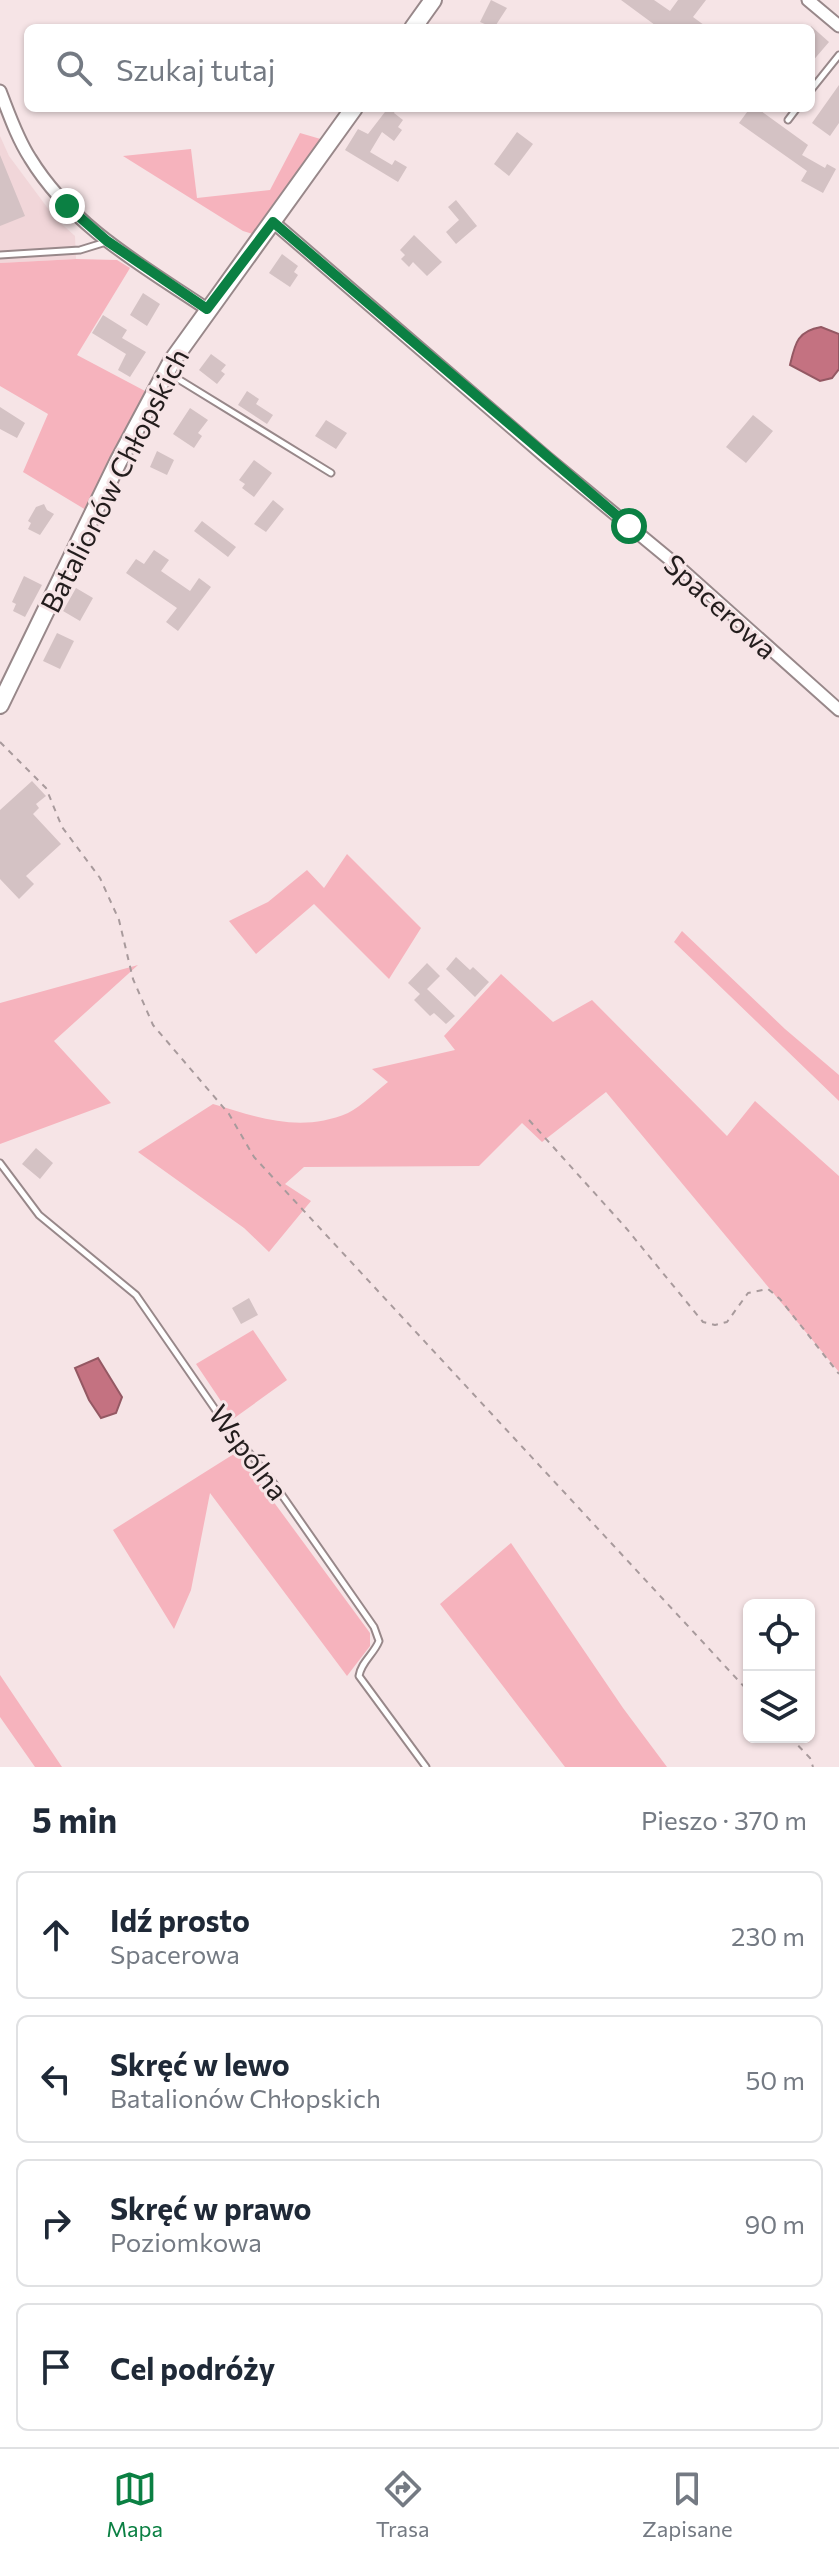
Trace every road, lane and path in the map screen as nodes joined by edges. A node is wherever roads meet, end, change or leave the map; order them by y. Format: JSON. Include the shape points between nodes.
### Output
{"nodes":[{"id":1,"x":433,"y":0,"type":"edge"},
{"id":2,"x":808,"y":0,"type":"edge"},
{"id":3,"x":416,"y":24,"type":"edge"},
{"id":4,"x":839,"y":26,"type":"edge"},
{"id":5,"x":839,"y":55,"type":"edge"},
{"id":6,"x":815,"y":85,"type":"edge"},
{"id":7,"x":0,"y":91,"type":"edge"},
{"id":8,"x":351,"y":112,"type":"edge"},
{"id":9,"x":794,"y":112,"type":"edge"},
{"id":10,"x":788,"y":120,"type":"dead end"},
{"id":11,"x":273,"y":222,"type":"junction"},
{"id":12,"x":107,"y":241,"type":"junction"},
{"id":13,"x":0,"y":255,"type":"edge"},
{"id":14,"x":207,"y":309,"type":"junction"},
{"id":15,"x":166,"y":371,"type":"junction"},
{"id":16,"x":331,"y":473,"type":"dead end"},
{"id":17,"x":0,"y":705,"type":"edge"},
{"id":18,"x":839,"y":710,"type":"edge"},
{"id":19,"x":0,"y":742,"type":"edge"},
{"id":20,"x":529,"y":1120,"type":"dead end"},
{"id":21,"x":0,"y":1163,"type":"edge"},
{"id":22,"x":839,"y":1374,"type":"edge"},
{"id":23,"x":743,"y":1686,"type":"edge"},
{"id":24,"x":796,"y":1743,"type":"edge"},
{"id":25,"x":426,"y":1767,"type":"edge"},
{"id":26,"x":813,"y":1767,"type":"edge"}],
"edges":[{"from":1,"to":3,"type":"street"},
{"from":2,"to":4,"type":"street"},
{"from":5,"to":6,"type":"lane"},
{"from":7,"to":12,"type":"street","via":[[29,157],[48,184]]},
{"from":8,"to":11,"type":"street","name":"Batalionów Chłopskich"},
{"from":9,"to":10,"type":"lane"},
{"from":11,"to":14,"type":"street","name":"Batalionów Chłopskich"},
{"from":11,"to":18,"type":"street","name":"Spacerowa"},
{"from":12,"to":13,"type":"lane","via":[[80,250]]},
{"from":12,"to":14,"type":"street"},
{"from":14,"to":15,"type":"street","name":"Batalionów Chłopskich"},
{"from":15,"to":16,"type":"lane"},
{"from":15,"to":17,"type":"street","name":"Batalionów Chłopskich"},
{"from":19,"to":23,"type":"path","via":[[46,788],[62,827],[100,878],[153,1025],[229,1114],[254,1157]]},
{"from":20,"to":22,"type":"path","via":[[703,1322],[727,1322],[748,1293],[768,1289]]},
{"from":21,"to":25,"type":"lane","name":"Wspólna","via":[[39,1215],[136,1295],[366,1614],[379,1641],[359,1676]]},
{"from":24,"to":26,"type":"path"}]}
